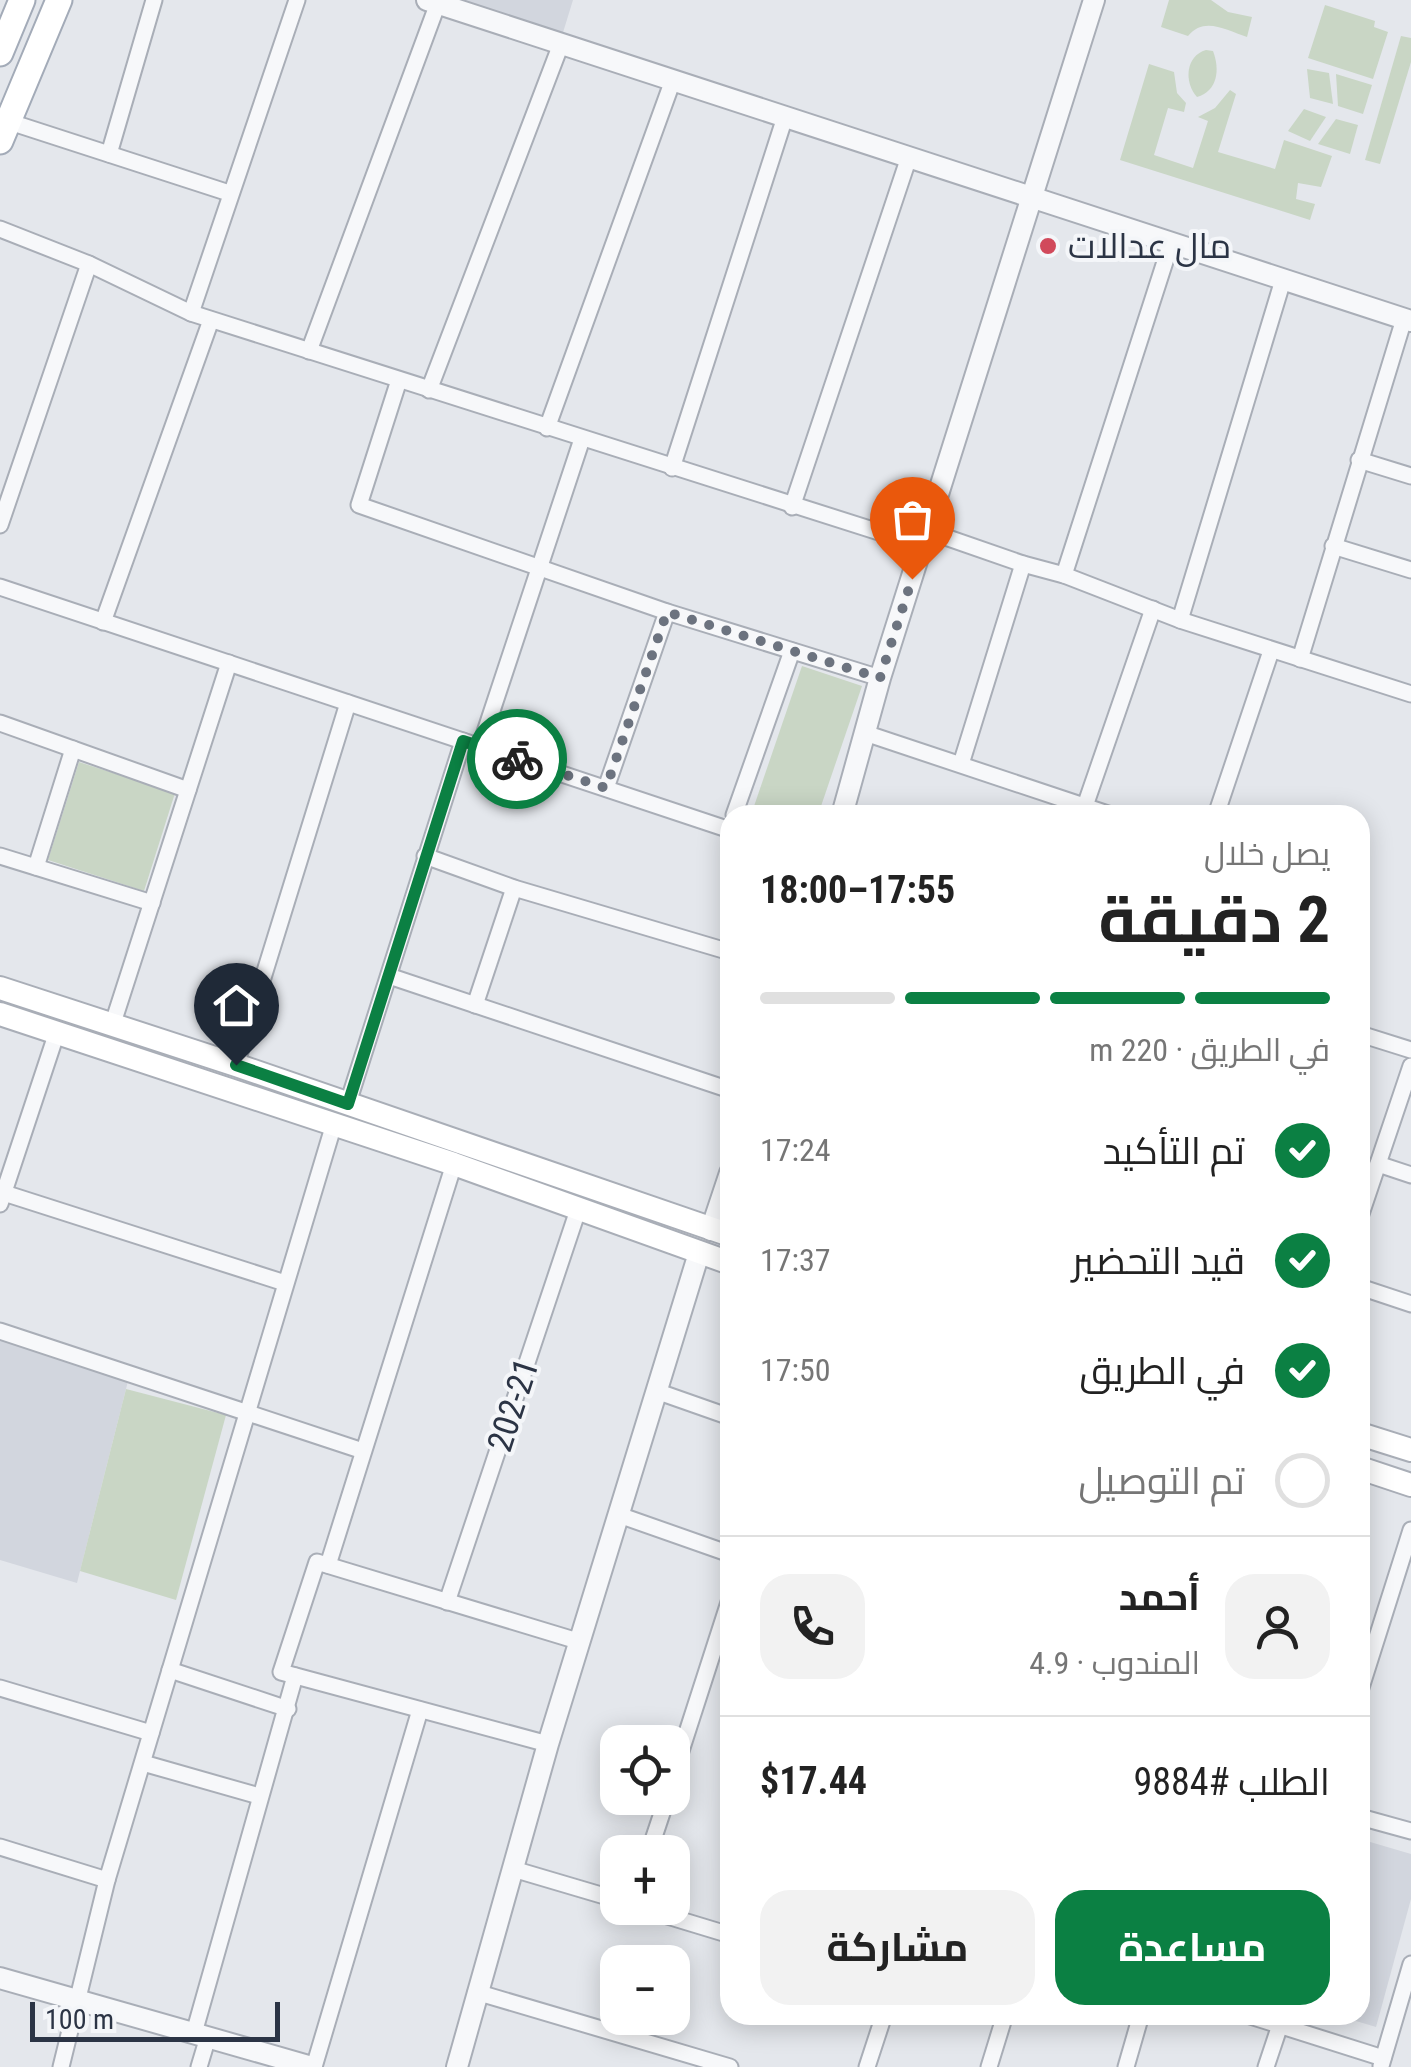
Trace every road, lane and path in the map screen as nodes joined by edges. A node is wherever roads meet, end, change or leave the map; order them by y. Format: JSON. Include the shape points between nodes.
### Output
{"nodes":[{"id":1,"x":22,"y":0,"type":"edge"},
{"id":2,"x":60,"y":0,"type":"edge"},
{"id":3,"x":154,"y":0,"type":"edge"},
{"id":4,"x":298,"y":0,"type":"edge"},
{"id":5,"x":1094,"y":0,"type":"edge"},
{"id":6,"x":432,"y":2,"type":"edge"},
{"id":7,"x":561,"y":44,"type":"junction"},
{"id":8,"x":0,"y":53,"type":"edge"},
{"id":9,"x":673,"y":80,"type":"junction"},
{"id":10,"x":785,"y":117,"type":"junction"},
{"id":11,"x":5,"y":132,"type":"edge"},
{"id":12,"x":110,"y":154,"type":"junction"},
{"id":13,"x":909,"y":158,"type":"junction"},
{"id":14,"x":230,"y":193,"type":"junction"},
{"id":15,"x":1031,"y":197,"type":"junction"},
{"id":16,"x":0,"y":229,"type":"edge"},
{"id":17,"x":1171,"y":243,"type":"junction"},
{"id":18,"x":89,"y":264,"type":"junction"},
{"id":19,"x":1283,"y":280,"type":"junction"},
{"id":20,"x":191,"y":313,"type":"junction"},
{"id":21,"x":211,"y":320,"type":"junction"},
{"id":22,"x":1407,"y":320,"type":"edge"},
{"id":23,"x":309,"y":351,"type":"junction"},
{"id":24,"x":399,"y":380,"type":"junction"},
{"id":25,"x":430,"y":390,"type":"junction"},
{"id":26,"x":547,"y":428,"type":"junction"},
{"id":27,"x":582,"y":439,"type":"junction"},
{"id":28,"x":1359,"y":460,"type":"junction"},
{"id":29,"x":672,"y":468,"type":"junction"},
{"id":30,"x":1411,"y":476,"type":"edge"},
{"id":31,"x":792,"y":507,"type":"junction"},
{"id":32,"x":0,"y":525,"type":"edge"},
{"id":33,"x":926,"y":539,"type":"junction"},
{"id":34,"x":1333,"y":546,"type":"junction"},
{"id":35,"x":1023,"y":564,"type":"junction"},
{"id":36,"x":542,"y":566,"type":"junction"},
{"id":37,"x":1411,"y":570,"type":"edge"},
{"id":38,"x":1064,"y":575,"type":"junction"},
{"id":39,"x":0,"y":588,"type":"edge"},
{"id":40,"x":1153,"y":608,"type":"junction"},
{"id":41,"x":667,"y":612,"type":"junction"},
{"id":42,"x":1180,"y":620,"type":"junction"},
{"id":43,"x":103,"y":622,"type":"junction"},
{"id":44,"x":792,"y":650,"type":"junction"},
{"id":45,"x":1271,"y":651,"type":"junction"},
{"id":46,"x":1300,"y":659,"type":"junction"},
{"id":47,"x":229,"y":663,"type":"junction"},
{"id":48,"x":880,"y":678,"type":"junction"},
{"id":49,"x":1411,"y":694,"type":"edge"},
{"id":50,"x":348,"y":703,"type":"junction"},
{"id":51,"x":0,"y":723,"type":"edge"},
{"id":52,"x":865,"y":733,"type":"junction"},
{"id":53,"x":463,"y":741,"type":"junction"},
{"id":54,"x":480,"y":747,"type":"junction"},
{"id":55,"x":73,"y":749,"type":"junction"},
{"id":56,"x":961,"y":764,"type":"junction"},
{"id":57,"x":606,"y":788,"type":"junction"},
{"id":58,"x":188,"y":790,"type":"junction"},
{"id":59,"x":738,"y":805,"type":"edge"},
{"id":60,"x":845,"y":805,"type":"edge"},
{"id":61,"x":1082,"y":805,"type":"edge"},
{"id":62,"x":1085,"y":805,"type":"edge"},
{"id":63,"x":1219,"y":805,"type":"edge"},
{"id":64,"x":720,"y":822,"type":"edge"},
{"id":65,"x":0,"y":856,"type":"edge"},
{"id":66,"x":425,"y":856,"type":"junction"},
{"id":67,"x":36,"y":867,"type":"junction"},
{"id":68,"x":514,"y":888,"type":"junction"},
{"id":69,"x":152,"y":904,"type":"junction"},
{"id":70,"x":720,"y":949,"type":"edge"},
{"id":71,"x":390,"y":976,"type":"junction"},
{"id":72,"x":0,"y":988,"type":"edge"},
{"id":73,"x":475,"y":1005,"type":"junction"},
{"id":74,"x":0,"y":1014,"type":"edge"},
{"id":75,"x":112,"y":1026,"type":"junction"},
{"id":76,"x":57,"y":1032,"type":"junction"},
{"id":77,"x":1370,"y":1037,"type":"edge"},
{"id":78,"x":1411,"y":1050,"type":"edge"},
{"id":79,"x":236,"y":1065,"type":"junction"},
{"id":80,"x":1411,"y":1066,"type":"edge"},
{"id":81,"x":720,"y":1087,"type":"edge"},
{"id":82,"x":348,"y":1104,"type":"junction"},
{"id":83,"x":334,"y":1124,"type":"junction"},
{"id":84,"x":454,"y":1164,"type":"junction"},
{"id":85,"x":1378,"y":1164,"type":"junction"},
{"id":86,"x":1411,"y":1175,"type":"edge"},
{"id":87,"x":1370,"y":1188,"type":"edge"},
{"id":88,"x":2,"y":1198,"type":"edge"},
{"id":89,"x":579,"y":1208,"type":"junction"},
{"id":90,"x":720,"y":1233,"type":"edge"},
{"id":91,"x":699,"y":1253,"type":"junction"},
{"id":92,"x":720,"y":1260,"type":"edge"},
{"id":93,"x":285,"y":1283,"type":"junction"},
{"id":94,"x":1370,"y":1291,"type":"edge"},
{"id":95,"x":1411,"y":1304,"type":"edge"},
{"id":96,"x":0,"y":1331,"type":"edge"},
{"id":97,"x":656,"y":1392,"type":"junction"},
{"id":98,"x":247,"y":1411,"type":"junction"},
{"id":99,"x":720,"y":1414,"type":"edge"},
{"id":100,"x":1370,"y":1437,"type":"edge"},
{"id":101,"x":1411,"y":1450,"type":"edge"},
{"id":102,"x":363,"y":1451,"type":"junction"},
{"id":103,"x":1370,"y":1471,"type":"edge"},
{"id":104,"x":1411,"y":1485,"type":"edge"},
{"id":105,"x":619,"y":1515,"type":"junction"},
{"id":106,"x":1411,"y":1530,"type":"edge"},
{"id":107,"x":720,"y":1550,"type":"edge"},
{"id":108,"x":328,"y":1565,"type":"junction"},
{"id":109,"x":447,"y":1602,"type":"junction"},
{"id":110,"x":720,"y":1630,"type":"edge"},
{"id":111,"x":581,"y":1642,"type":"junction"},
{"id":112,"x":1370,"y":1659,"type":"edge"},
{"id":113,"x":170,"y":1670,"type":"junction"},
{"id":114,"x":295,"y":1676,"type":"junction"},
{"id":115,"x":0,"y":1688,"type":"edge"},
{"id":116,"x":288,"y":1709,"type":"junction"},
{"id":117,"x":420,"y":1710,"type":"junction"},
{"id":118,"x":689,"y":1725,"type":"edge"},
{"id":119,"x":151,"y":1732,"type":"junction"},
{"id":120,"x":548,"y":1744,"type":"junction"},
{"id":121,"x":143,"y":1763,"type":"junction"},
{"id":122,"x":259,"y":1796,"type":"junction"},
{"id":123,"x":1370,"y":1820,"type":"edge"},
{"id":124,"x":1411,"y":1830,"type":"edge"},
{"id":125,"x":0,"y":1847,"type":"edge"},
{"id":126,"x":513,"y":1868,"type":"junction"},
{"id":127,"x":107,"y":1880,"type":"junction"},
{"id":128,"x":600,"y":1895,"type":"edge"},
{"id":129,"x":690,"y":1923,"type":"edge"},
{"id":130,"x":720,"y":1932,"type":"edge"},
{"id":131,"x":1411,"y":1964,"type":"edge"},
{"id":132,"x":0,"y":1978,"type":"edge"},
{"id":133,"x":476,"y":1992,"type":"junction"},
{"id":134,"x":78,"y":2000,"type":"junction"},
{"id":135,"x":1405,"y":2009,"type":"edge"},
{"id":136,"x":881,"y":2025,"type":"edge"},
{"id":137,"x":1002,"y":2025,"type":"edge"},
{"id":138,"x":1138,"y":2025,"type":"edge"},
{"id":139,"x":1280,"y":2025,"type":"joint"},
{"id":140,"x":201,"y":2035,"type":"junction"},
{"id":141,"x":1382,"y":2062,"type":"edge"},
{"id":142,"x":61,"y":2067,"type":"edge"},
{"id":143,"x":200,"y":2067,"type":"edge"},
{"id":144,"x":313,"y":2067,"type":"edge"},
{"id":145,"x":457,"y":2067,"type":"edge"},
{"id":146,"x":730,"y":2067,"type":"edge"},
{"id":147,"x":868,"y":2067,"type":"edge"},
{"id":148,"x":989,"y":2067,"type":"edge"},
{"id":149,"x":1126,"y":2067,"type":"edge"},
{"id":150,"x":1266,"y":2067,"type":"edge"}],
"edges":[{"from":1,"to":8,"type":"main road"},
{"from":2,"to":11,"type":"main road"},
{"from":3,"to":12,"type":"street"},
{"from":4,"to":14,"type":"street"},
{"from":5,"to":15,"type":"street"},
{"from":6,"to":7,"type":"street"},
{"from":6,"to":23,"type":"street"},
{"from":7,"to":9,"type":"street"},
{"from":7,"to":25,"type":"street"},
{"from":9,"to":10,"type":"street"},
{"from":9,"to":26,"type":"street"},
{"from":10,"to":13,"type":"street"},
{"from":10,"to":29,"type":"street"},
{"from":11,"to":12,"type":"street"},
{"from":12,"to":14,"type":"street"},
{"from":13,"to":15,"type":"street"},
{"from":13,"to":31,"type":"street"},
{"from":14,"to":20,"type":"street"},
{"from":15,"to":17,"type":"street"},
{"from":15,"to":33,"type":"street"},
{"from":16,"to":18,"type":"street"},
{"from":17,"to":19,"type":"street"},
{"from":17,"to":38,"type":"street"},
{"from":18,"to":20,"type":"street"},
{"from":18,"to":32,"type":"street"},
{"from":19,"to":22,"type":"street"},
{"from":19,"to":42,"type":"street"},
{"from":20,"to":21,"type":"street"},
{"from":21,"to":23,"type":"street"},
{"from":21,"to":43,"type":"street"},
{"from":22,"to":28,"type":"street"},
{"from":23,"to":24,"type":"street"},
{"from":24,"to":25,"type":"street"},
{"from":24,"to":36,"type":"street","via":[[359,505]]},
{"from":25,"to":26,"type":"street"},
{"from":26,"to":27,"type":"street"},
{"from":27,"to":29,"type":"street"},
{"from":27,"to":36,"type":"street"},
{"from":28,"to":30,"type":"street"},
{"from":28,"to":34,"type":"street"},
{"from":29,"to":31,"type":"street"},
{"from":31,"to":33,"type":"street"},
{"from":33,"to":35,"type":"street"},
{"from":33,"to":48,"type":"street"},
{"from":34,"to":37,"type":"street"},
{"from":34,"to":46,"type":"street"},
{"from":35,"to":38,"type":"street"},
{"from":35,"to":56,"type":"street"},
{"from":36,"to":41,"type":"street"},
{"from":36,"to":54,"type":"street"},
{"from":38,"to":40,"type":"street"},
{"from":39,"to":43,"type":"street"},
{"from":40,"to":42,"type":"street"},
{"from":40,"to":62,"type":"street"},
{"from":41,"to":44,"type":"street"},
{"from":41,"to":57,"type":"street"},
{"from":42,"to":45,"type":"street"},
{"from":43,"to":47,"type":"street"},
{"from":44,"to":48,"type":"street"},
{"from":44,"to":59,"type":"street"},
{"from":45,"to":46,"type":"street"},
{"from":45,"to":63,"type":"street"},
{"from":46,"to":49,"type":"street"},
{"from":47,"to":50,"type":"street"},
{"from":47,"to":58,"type":"street"},
{"from":48,"to":52,"type":"street"},
{"from":50,"to":53,"type":"street"},
{"from":50,"to":79,"type":"street"},
{"from":51,"to":55,"type":"street"},
{"from":52,"to":56,"type":"street"},
{"from":52,"to":60,"type":"street"},
{"from":53,"to":54,"type":"street"},
{"from":53,"to":66,"type":"street"},
{"from":54,"to":57,"type":"street"},
{"from":55,"to":58,"type":"street"},
{"from":55,"to":67,"type":"street"},
{"from":56,"to":61,"type":"street"},
{"from":57,"to":64,"type":"street"},
{"from":58,"to":69,"type":"street"},
{"from":65,"to":67,"type":"street"},
{"from":66,"to":68,"type":"street"},
{"from":66,"to":71,"type":"street"},
{"from":67,"to":69,"type":"street"},
{"from":68,"to":70,"type":"street"},
{"from":68,"to":73,"type":"street"},
{"from":69,"to":75,"type":"street"},
{"from":71,"to":73,"type":"street"},
{"from":71,"to":82,"type":"street"},
{"from":72,"to":75,"type":"main road"},
{"from":73,"to":81,"type":"street"},
{"from":74,"to":76,"type":"main road"},
{"from":75,"to":79,"type":"main road"},
{"from":76,"to":83,"type":"main road"},
{"from":76,"to":88,"type":"street"},
{"from":77,"to":78,"type":"street"},
{"from":79,"to":82,"type":"main road"},
{"from":80,"to":85,"type":"street"},
{"from":82,"to":90,"type":"main road"},
{"from":83,"to":84,"type":"main road"},
{"from":83,"to":93,"type":"street"},
{"from":84,"to":89,"type":"main road"},
{"from":84,"to":102,"type":"street"},
{"from":85,"to":86,"type":"street"},
{"from":85,"to":87,"type":"street"},
{"from":88,"to":93,"type":"street"},
{"from":89,"to":91,"type":"main road"},
{"from":89,"to":109,"type":"street","name":"202-21"},
{"from":91,"to":92,"type":"main road"},
{"from":91,"to":97,"type":"street"},
{"from":93,"to":98,"type":"street"},
{"from":94,"to":95,"type":"street"},
{"from":96,"to":98,"type":"street"},
{"from":97,"to":99,"type":"street"},
{"from":97,"to":105,"type":"street"},
{"from":98,"to":102,"type":"street"},
{"from":98,"to":113,"type":"street"},
{"from":100,"to":101,"type":"main road"},
{"from":102,"to":108,"type":"street"},
{"from":103,"to":104,"type":"main road"},
{"from":105,"to":107,"type":"street"},
{"from":105,"to":111,"type":"street"},
{"from":106,"to":112,"type":"street"},
{"from":108,"to":109,"type":"street"},
{"from":108,"to":114,"type":"street","via":[[317,1562],[281,1672]]},
{"from":109,"to":111,"type":"street"},
{"from":110,"to":118,"type":"street"},
{"from":111,"to":120,"type":"street"},
{"from":113,"to":116,"type":"street"},
{"from":113,"to":119,"type":"street"},
{"from":114,"to":116,"type":"street"},
{"from":114,"to":117,"type":"street"},
{"from":115,"to":119,"type":"street"},
{"from":116,"to":122,"type":"street"},
{"from":117,"to":120,"type":"street"},
{"from":117,"to":144,"type":"street"},
{"from":119,"to":121,"type":"street"},
{"from":120,"to":126,"type":"street"},
{"from":121,"to":122,"type":"street"},
{"from":121,"to":127,"type":"street"},
{"from":122,"to":140,"type":"street"},
{"from":123,"to":124,"type":"street"},
{"from":125,"to":127,"type":"street"},
{"from":126,"to":128,"type":"street"},
{"from":126,"to":133,"type":"street"},
{"from":127,"to":134,"type":"street"},
{"from":129,"to":130,"type":"street"},
{"from":131,"to":135,"type":"street"},
{"from":132,"to":134,"type":"street"},
{"from":133,"to":145,"type":"street"},
{"from":133,"to":146,"type":"street"},
{"from":134,"to":140,"type":"street"},
{"from":134,"to":142,"type":"street"},
{"from":135,"to":141,"type":"street"},
{"from":136,"to":147,"type":"street"},
{"from":137,"to":148,"type":"street"},
{"from":138,"to":149,"type":"street"},
{"from":139,"to":141,"type":"street"},
{"from":139,"to":150,"type":"street"},
{"from":140,"to":143,"type":"street"},
{"from":140,"to":144,"type":"street"}]}
